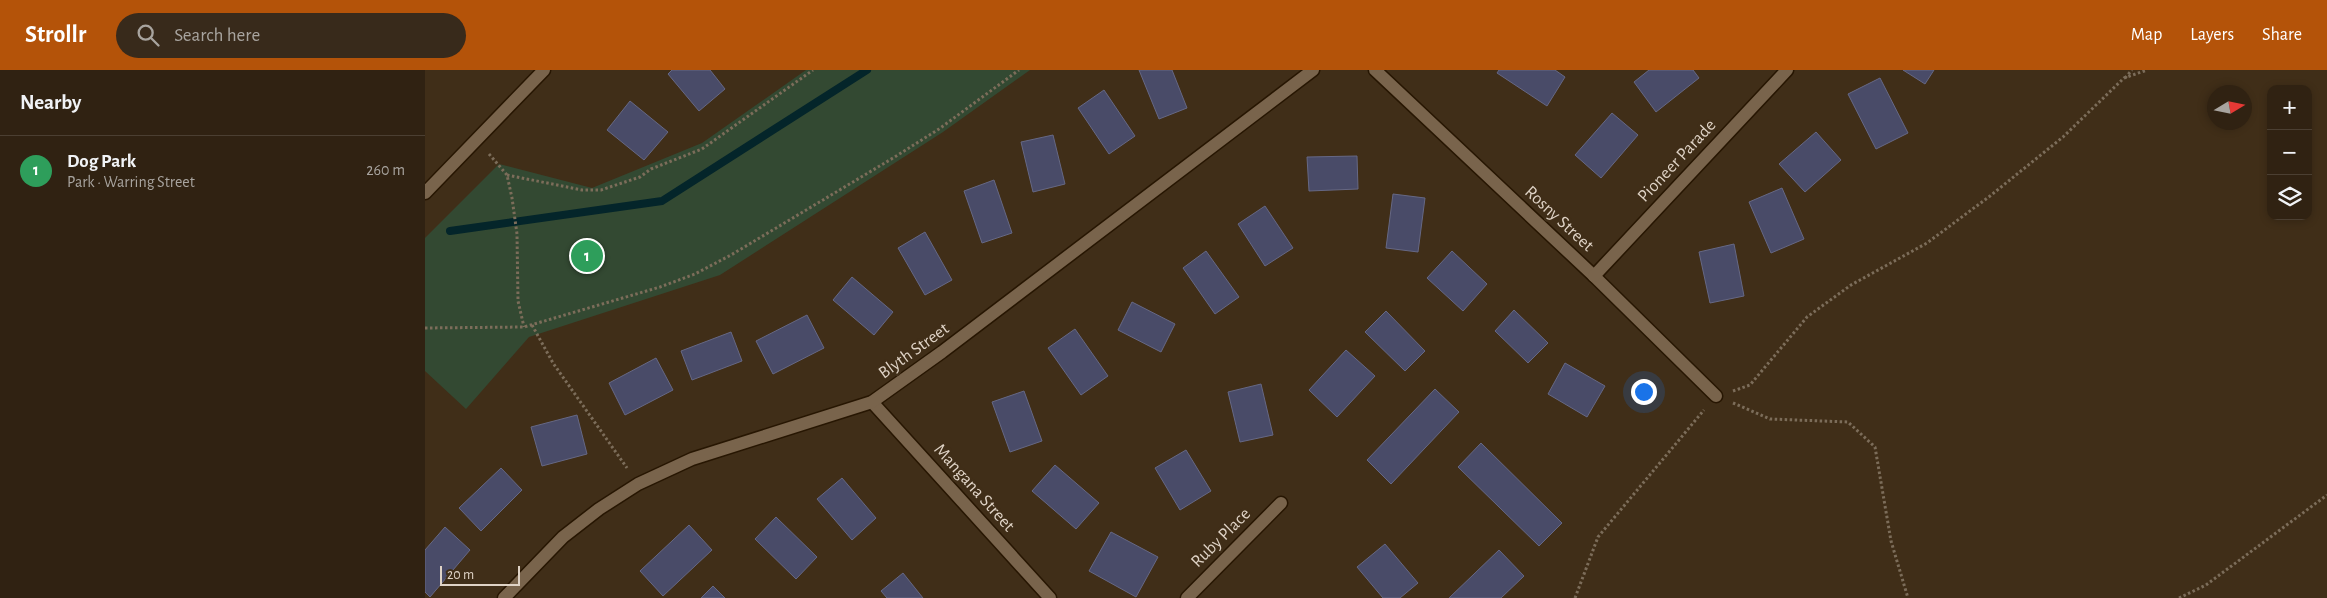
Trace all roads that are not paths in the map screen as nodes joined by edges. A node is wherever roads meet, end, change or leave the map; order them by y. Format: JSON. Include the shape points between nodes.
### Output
{"nodes":[{"id":1,"x":544,"y":70,"type":"edge"},
{"id":2,"x":1313,"y":70,"type":"edge"},
{"id":3,"x":1375,"y":70,"type":"edge"},
{"id":4,"x":1787,"y":70,"type":"edge"},
{"id":5,"x":425,"y":193,"type":"edge"},
{"id":6,"x":1594,"y":276,"type":"junction"},
{"id":7,"x":1716,"y":396,"type":"road end"},
{"id":8,"x":872,"y":402,"type":"junction"},
{"id":9,"x":1281,"y":503,"type":"dead end"},
{"id":10,"x":504,"y":598,"type":"edge"},
{"id":11,"x":1050,"y":598,"type":"edge"},
{"id":12,"x":1187,"y":598,"type":"edge"}],
"edges":[{"from":1,"to":5,"type":"street"},
{"from":2,"to":8,"type":"street","name":"Blyth Street"},
{"from":3,"to":6,"type":"street","name":"Rosny Street"},
{"from":4,"to":6,"type":"street","name":"Pioneer Parade"},
{"from":6,"to":7,"type":"street","name":"Rosny Street"},
{"from":8,"to":10,"type":"street","name":"Blyth Street","via":[[692,459],[638,484],[563,537]]},
{"from":8,"to":11,"type":"street","name":"Mangana Street"},
{"from":9,"to":12,"type":"street","name":"Ruby Place"}]}
